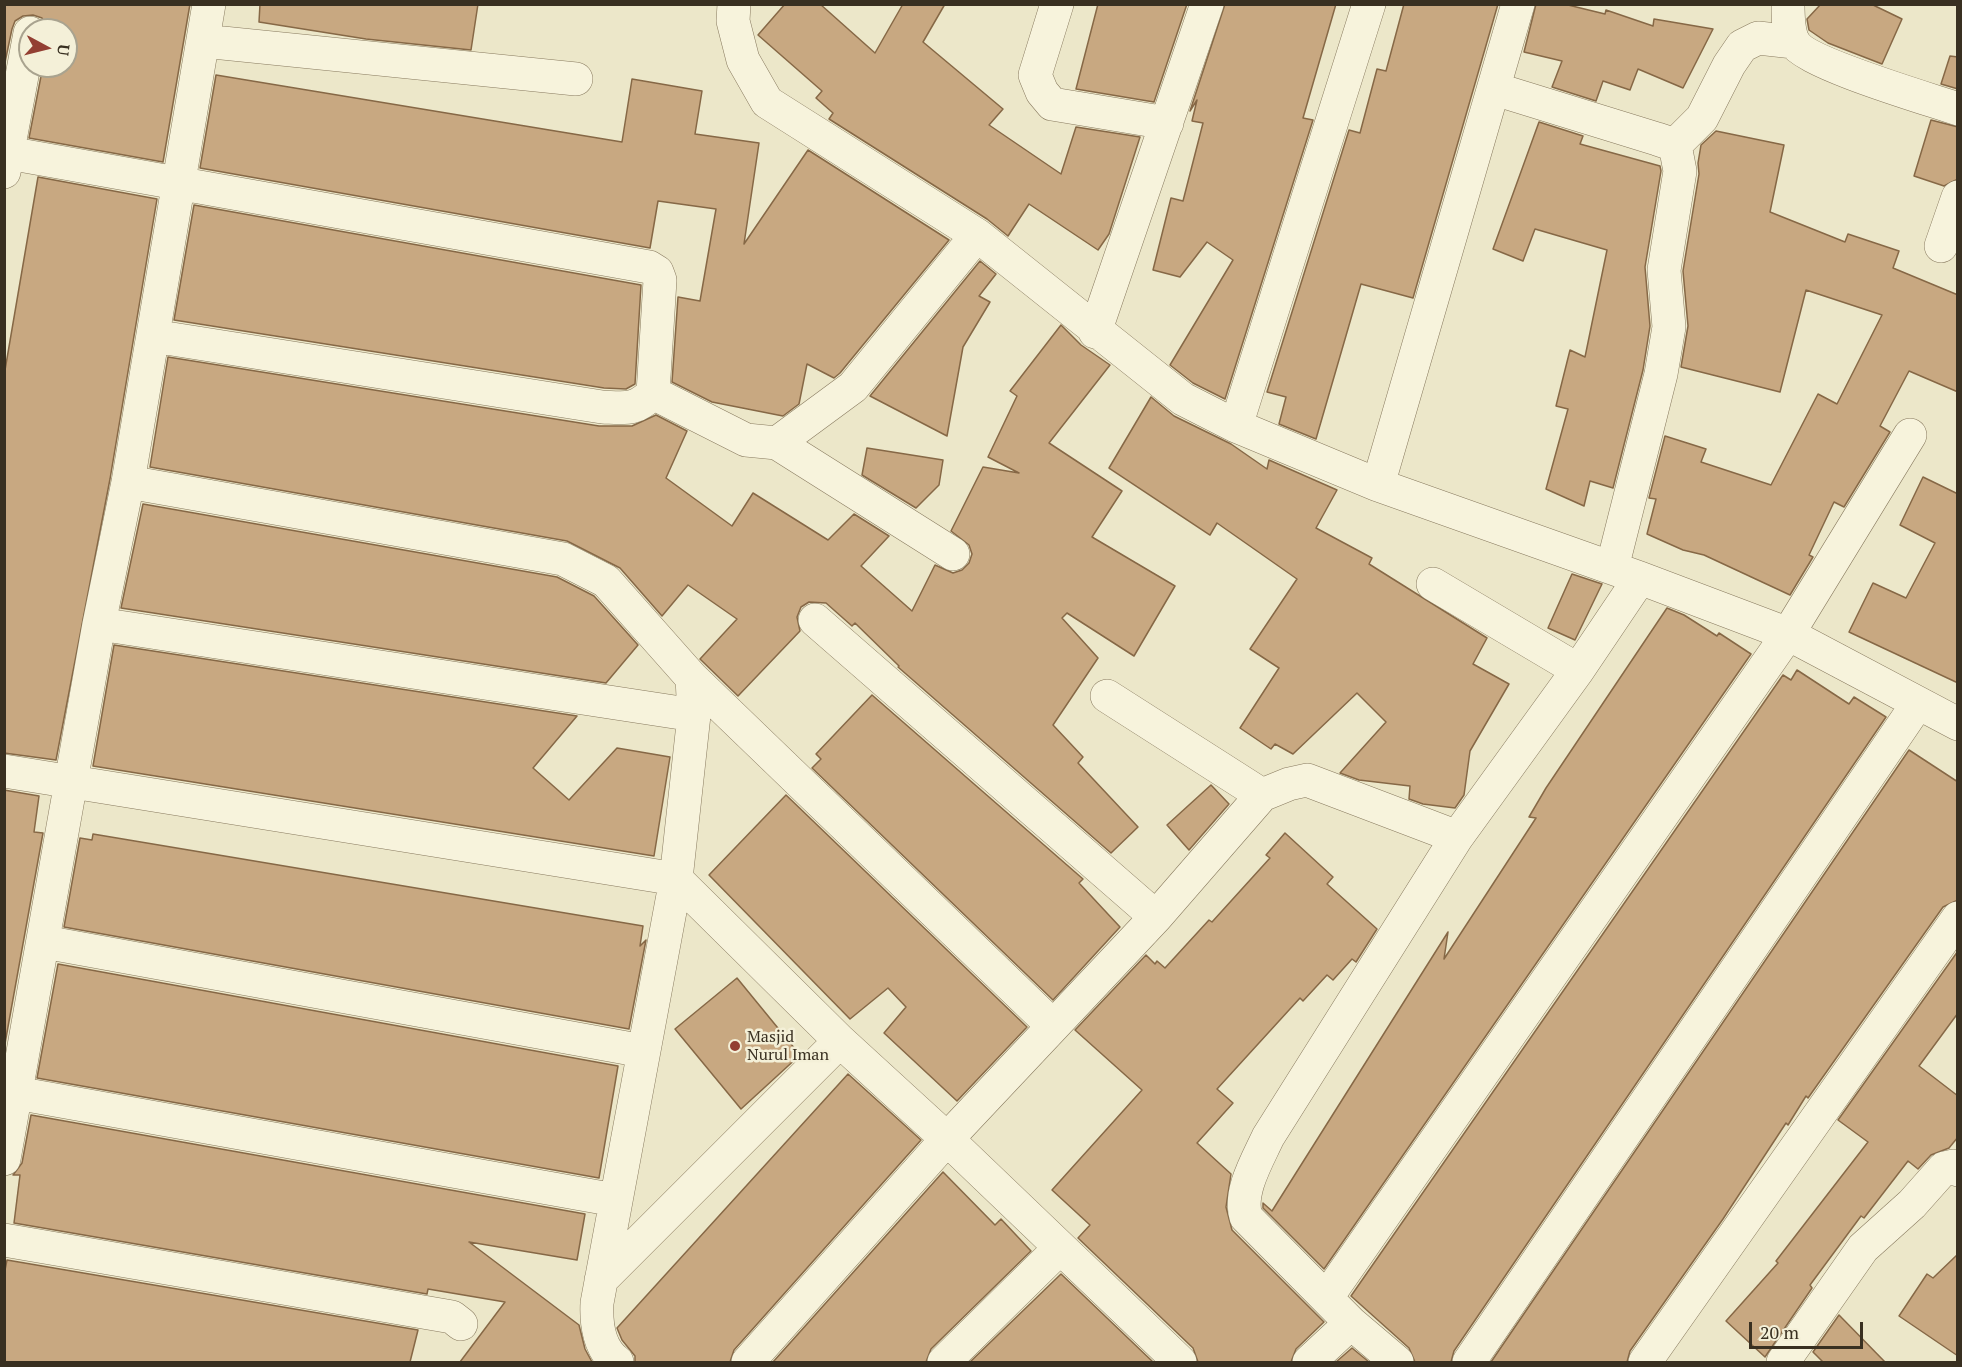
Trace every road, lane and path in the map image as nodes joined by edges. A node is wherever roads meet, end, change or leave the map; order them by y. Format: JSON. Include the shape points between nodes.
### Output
{"nodes":[{"id":1,"x":209,"y":4,"type":"edge"},
{"id":2,"x":734,"y":4,"type":"edge"},
{"id":3,"x":1057,"y":4,"type":"edge"},
{"id":4,"x":1207,"y":4,"type":"edge"},
{"id":5,"x":1369,"y":4,"type":"edge"},
{"id":6,"x":1518,"y":4,"type":"edge"},
{"id":7,"x":1788,"y":4,"type":"edge"},
{"id":8,"x":203,"y":41,"type":"junction"},
{"id":9,"x":1794,"y":42,"type":"junction"},
{"id":10,"x":22,"y":78,"type":"edge"},
{"id":11,"x":576,"y":79,"type":"dead end"},
{"id":12,"x":1495,"y":89,"type":"junction"},
{"id":13,"x":1958,"y":109,"type":"edge"},
{"id":14,"x":1167,"y":123,"type":"junction"},
{"id":15,"x":1675,"y":145,"type":"junction"},
{"id":16,"x":6,"y":163,"type":"edge"},
{"id":17,"x":178,"y":184,"type":"junction"},
{"id":18,"x":1958,"y":197,"type":"edge"},
{"id":19,"x":977,"y":236,"type":"junction"},
{"id":20,"x":1941,"y":246,"type":"dead end"},
{"id":21,"x":1095,"y":332,"type":"junction"},
{"id":22,"x":153,"y":336,"type":"junction"},
{"id":23,"x":652,"y":393,"type":"junction"},
{"id":24,"x":1236,"y":426,"type":"junction"},
{"id":25,"x":1910,"y":435,"type":"dead end"},
{"id":26,"x":777,"y":443,"type":"junction"},
{"id":27,"x":128,"y":482,"type":"junction"},
{"id":28,"x":1377,"y":485,"type":"junction"},
{"id":29,"x":953,"y":554,"type":"dead end"},
{"id":30,"x":1626,"y":573,"type":"junction"},
{"id":31,"x":1433,"y":584,"type":"dead end"},
{"id":32,"x":815,"y":620,"type":"dead end"},
{"id":33,"x":99,"y":624,"type":"junction"},
{"id":34,"x":1788,"y":634,"type":"junction"},
{"id":35,"x":1578,"y":670,"type":"junction"},
{"id":36,"x":692,"y":678,"type":"junction"},
{"id":37,"x":1107,"y":696,"type":"dead end"},
{"id":38,"x":1918,"y":704,"type":"junction"},
{"id":39,"x":694,"y":715,"type":"junction"},
{"id":40,"x":1958,"y":724,"type":"edge"},
{"id":41,"x":4,"y":771,"type":"edge"},
{"id":42,"x":72,"y":780,"type":"junction"},
{"id":43,"x":1262,"y":795,"type":"junction"},
{"id":44,"x":1457,"y":837,"type":"junction"},
{"id":45,"x":676,"y":879,"type":"junction"},
{"id":46,"x":1156,"y":917,"type":"junction"},
{"id":47,"x":1958,"y":918,"type":"edge"},
{"id":48,"x":44,"y":942,"type":"junction"},
{"id":49,"x":1053,"y":1026,"type":"junction"},
{"id":50,"x":840,"y":1041,"type":"junction"},
{"id":51,"x":643,"y":1050,"type":"junction"},
{"id":52,"x":16,"y":1093,"type":"junction"},
{"id":53,"x":947,"y":1139,"type":"junction"},
{"id":54,"x":4,"y":1159,"type":"edge"},
{"id":55,"x":1958,"y":1170,"type":"edge"},
{"id":56,"x":615,"y":1200,"type":"junction"},
{"id":57,"x":4,"y":1240,"type":"edge"},
{"id":58,"x":1060,"y":1248,"type":"junction"},
{"id":59,"x":601,"y":1280,"type":"junction"},
{"id":60,"x":1327,"y":1296,"type":"junction"},
{"id":61,"x":1351,"y":1323,"type":"junction"},
{"id":62,"x":462,"y":1324,"type":"dead end"},
{"id":63,"x":953,"y":1359,"type":"edge"},
{"id":64,"x":617,"y":1362,"type":"edge"},
{"id":65,"x":748,"y":1362,"type":"edge"},
{"id":66,"x":1180,"y":1362,"type":"edge"},
{"id":67,"x":1309,"y":1362,"type":"edge"},
{"id":68,"x":1397,"y":1362,"type":"edge"},
{"id":69,"x":1469,"y":1362,"type":"edge"},
{"id":70,"x":1645,"y":1362,"type":"edge"},
{"id":71,"x":1783,"y":1362,"type":"edge"}],
"edges":[{"from":1,"to":8,"type":"street"},
{"from":2,"to":19,"type":"street","via":[[733,21],[743,60],[767,102]]},
{"from":3,"to":14,"type":"street","via":[[1035,75],[1052,104]]},
{"from":4,"to":14,"type":"street"},
{"from":5,"to":24,"type":"street"},
{"from":6,"to":12,"type":"street"},
{"from":7,"to":9,"type":"street"},
{"from":8,"to":11,"type":"street"},
{"from":8,"to":17,"type":"street"},
{"from":9,"to":13,"type":"street","via":[[1833,66]]},
{"from":9,"to":15,"type":"street","via":[[1758,38],[1742,45],[1702,118]]},
{"from":10,"to":16,"type":"street"},
{"from":12,"to":15,"type":"street"},
{"from":12,"to":28,"type":"street"},
{"from":14,"to":21,"type":"street"},
{"from":15,"to":30,"type":"street","via":[[1680,171],[1664,270],[1669,327]]},
{"from":16,"to":17,"type":"street"},
{"from":17,"to":22,"type":"street"},
{"from":17,"to":23,"type":"street","via":[[649,267],[660,280]]},
{"from":18,"to":20,"type":"street"},
{"from":19,"to":21,"type":"street"},
{"from":19,"to":26,"type":"street","via":[[853,387]]},
{"from":21,"to":24,"type":"street","via":[[1183,399]]},
{"from":22,"to":23,"type":"street","via":[[602,407],[641,405]]},
{"from":22,"to":27,"type":"street"},
{"from":23,"to":26,"type":"street","via":[[746,440]]},
{"from":24,"to":28,"type":"street"},
{"from":25,"to":34,"type":"street"},
{"from":26,"to":29,"type":"street"},
{"from":27,"to":33,"type":"street"},
{"from":27,"to":36,"type":"street","via":[[563,559],[606,581]]},
{"from":28,"to":30,"type":"street"},
{"from":30,"to":34,"type":"street"},
{"from":30,"to":35,"type":"street"},
{"from":31,"to":35,"type":"street"},
{"from":32,"to":46,"type":"street"},
{"from":33,"to":39,"type":"street"},
{"from":33,"to":42,"type":"street"},
{"from":34,"to":38,"type":"street"},
{"from":34,"to":60,"type":"street"},
{"from":35,"to":44,"type":"street"},
{"from":36,"to":39,"type":"street"},
{"from":36,"to":49,"type":"street"},
{"from":37,"to":43,"type":"street"},
{"from":38,"to":40,"type":"street"},
{"from":38,"to":69,"type":"street"},
{"from":39,"to":45,"type":"street"},
{"from":41,"to":42,"type":"street"},
{"from":42,"to":45,"type":"street"},
{"from":42,"to":48,"type":"street"},
{"from":43,"to":44,"type":"street","via":[[1307,780]]},
{"from":43,"to":46,"type":"street"},
{"from":44,"to":60,"type":"street","via":[[1268,1137],[1244,1202],[1246,1217]]},
{"from":45,"to":50,"type":"street"},
{"from":45,"to":51,"type":"street"},
{"from":46,"to":49,"type":"street"},
{"from":47,"to":70,"type":"street"},
{"from":48,"to":51,"type":"street"},
{"from":48,"to":52,"type":"street"},
{"from":49,"to":53,"type":"street"},
{"from":50,"to":53,"type":"street"},
{"from":50,"to":59,"type":"street"},
{"from":51,"to":56,"type":"street"},
{"from":52,"to":54,"type":"street"},
{"from":52,"to":56,"type":"street"},
{"from":53,"to":58,"type":"street"},
{"from":53,"to":65,"type":"street"},
{"from":55,"to":71,"type":"street","via":[[1953,1166],[1944,1168],[1912,1204],[1863,1248]]},
{"from":56,"to":59,"type":"street"},
{"from":57,"to":62,"type":"street","via":[[452,1317]]},
{"from":58,"to":63,"type":"street"},
{"from":58,"to":66,"type":"street"},
{"from":59,"to":64,"type":"street","via":[[596,1322],[603,1344]]},
{"from":60,"to":61,"type":"street"},
{"from":61,"to":67,"type":"street"},
{"from":61,"to":68,"type":"street"}]}
